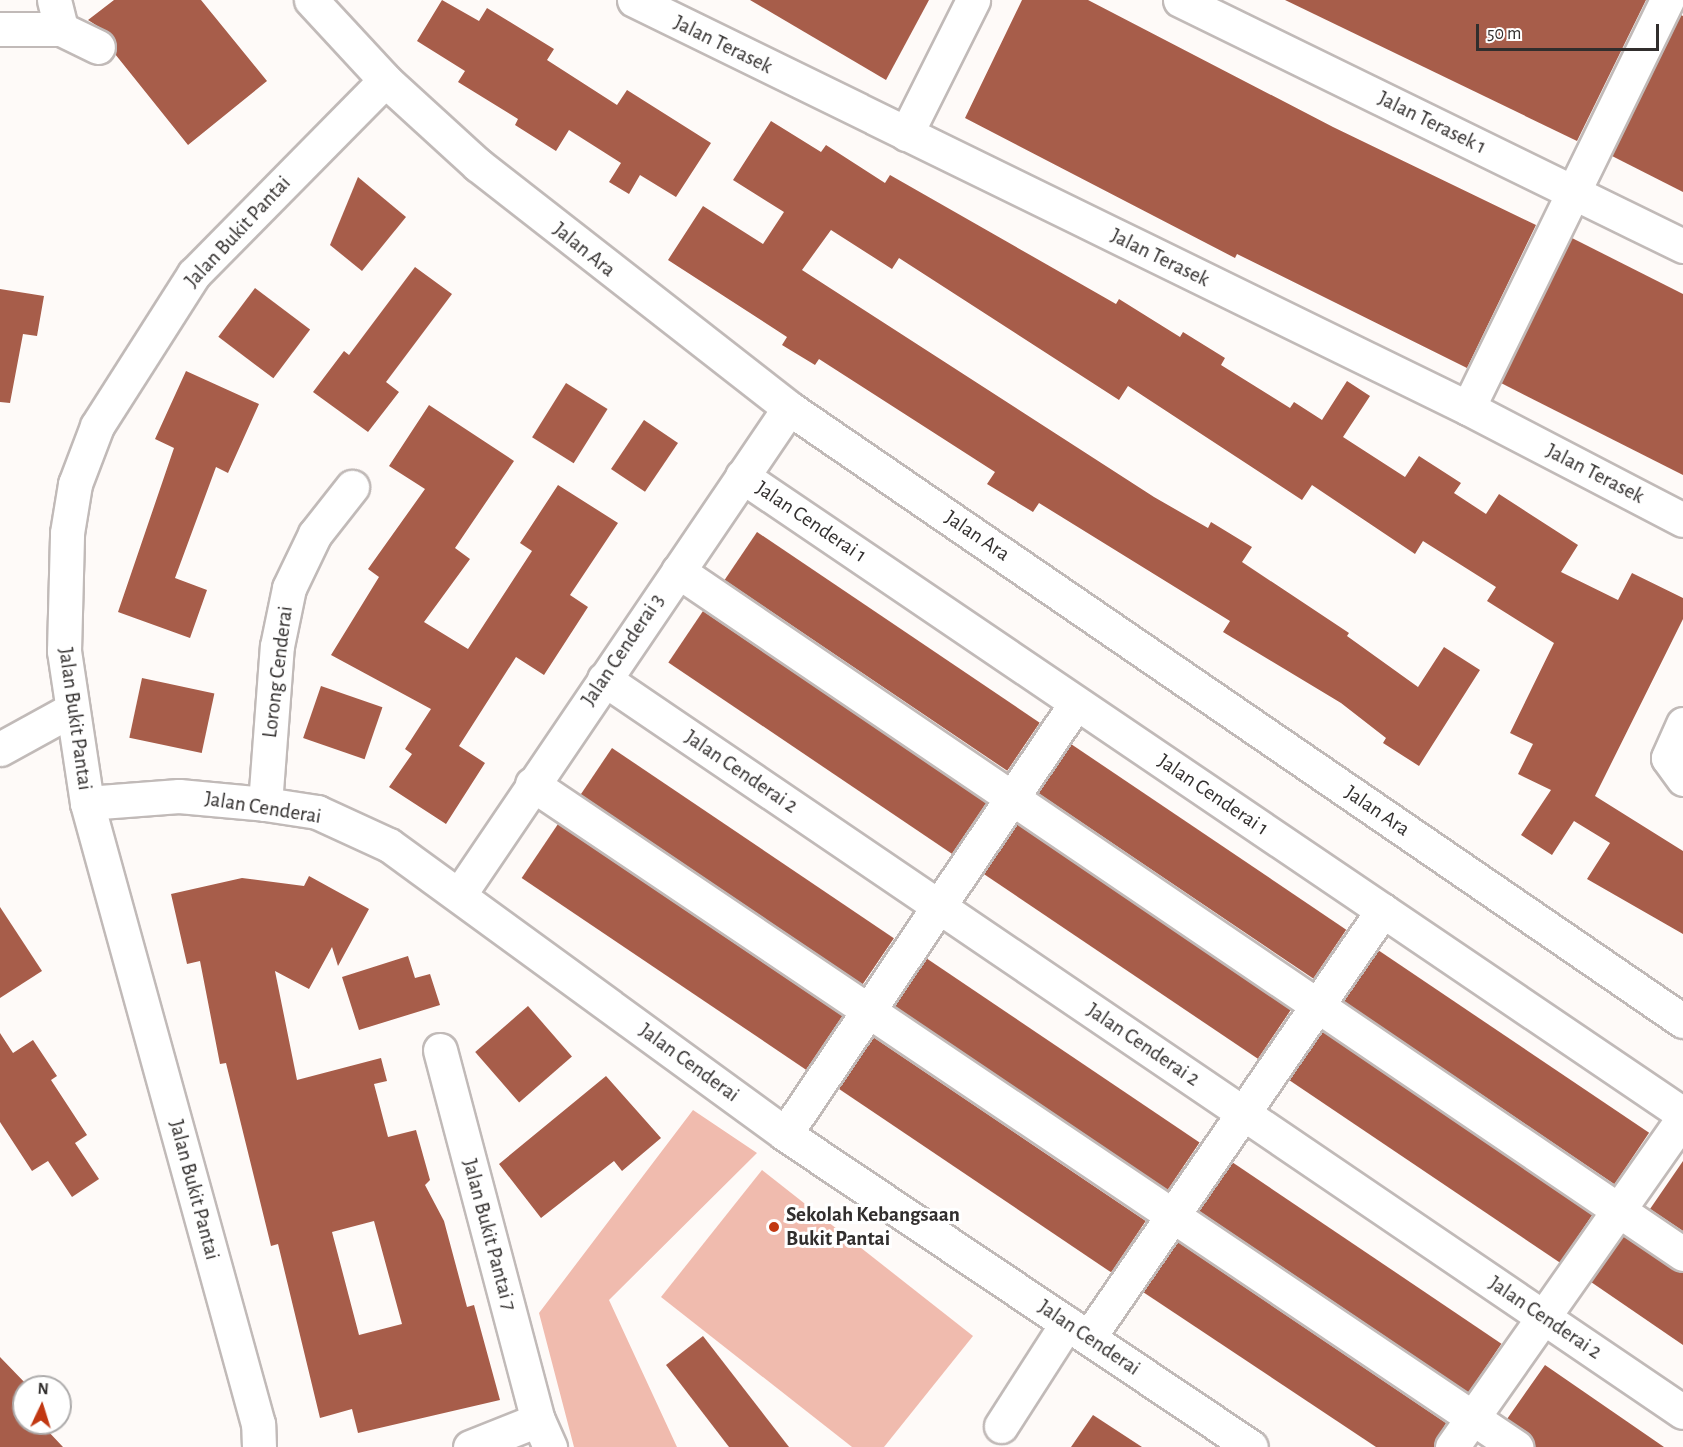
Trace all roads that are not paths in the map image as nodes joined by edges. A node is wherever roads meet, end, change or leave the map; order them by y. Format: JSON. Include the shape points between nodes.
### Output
{"nodes":[{"id":1,"x":311,"y":0,"type":"edge"},
{"id":2,"x":634,"y":0,"type":"edge"},
{"id":3,"x":973,"y":0,"type":"edge"},
{"id":4,"x":1180,"y":0,"type":"edge"},
{"id":5,"x":1666,"y":0,"type":"edge"},
{"id":6,"x":57,"y":14,"type":"edge"},
{"id":7,"x":0,"y":29,"type":"edge"},
{"id":8,"x":98,"y":46,"type":"dead end"},
{"id":9,"x":385,"y":80,"type":"junction"},
{"id":10,"x":906,"y":134,"type":"junction"},
{"id":11,"x":1573,"y":193,"type":"junction"},
{"id":12,"x":1683,"y":246,"type":"edge"},
{"id":13,"x":789,"y":408,"type":"junction"},
{"id":14,"x":1468,"y":408,"type":"junction"},
{"id":15,"x":742,"y":476,"type":"junction"},
{"id":16,"x":352,"y":487,"type":"dead end"},
{"id":17,"x":1683,"y":520,"type":"edge"},
{"id":18,"x":678,"y":571,"type":"junction"},
{"id":19,"x":604,"y":679,"type":"junction"},
{"id":20,"x":1076,"y":703,"type":"junction"},
{"id":21,"x":69,"y":711,"type":"junction"},
{"id":22,"x":1683,"y":724,"type":"edge"},
{"id":23,"x":0,"y":749,"type":"edge"},
{"id":24,"x":1683,"y":779,"type":"edge"},
{"id":25,"x":532,"y":784,"type":"junction"},
{"id":26,"x":1012,"y":798,"type":"junction"},
{"id":27,"x":87,"y":803,"type":"junction"},
{"id":28,"x":265,"y":804,"type":"junction"},
{"id":29,"x":459,"y":895,"type":"junction"},
{"id":30,"x":939,"y":907,"type":"junction"},
{"id":31,"x":1383,"y":910,"type":"junction"},
{"id":32,"x":1317,"y":1005,"type":"junction"},
{"id":33,"x":868,"y":1011,"type":"junction"},
{"id":34,"x":1683,"y":1021,"type":"edge"},
{"id":35,"x":440,"y":1050,"type":"dead end"},
{"id":36,"x":1243,"y":1113,"type":"junction"},
{"id":37,"x":1683,"y":1116,"type":"edge"},
{"id":38,"x":785,"y":1134,"type":"junction"},
{"id":39,"x":1618,"y":1210,"type":"junction"},
{"id":40,"x":1172,"y":1215,"type":"junction"},
{"id":41,"x":1683,"y":1254,"type":"edge"},
{"id":42,"x":1544,"y":1317,"type":"junction"},
{"id":43,"x":1078,"y":1330,"type":"junction"},
{"id":44,"x":1683,"y":1412,"type":"edge"},
{"id":45,"x":1473,"y":1418,"type":"junction"},
{"id":46,"x":1001,"y":1426,"type":"dead end"},
{"id":47,"x":544,"y":1433,"type":"edge"},
{"id":48,"x":259,"y":1447,"type":"edge"},
{"id":49,"x":470,"y":1447,"type":"edge"},
{"id":50,"x":1251,"y":1447,"type":"edge"},
{"id":51,"x":1452,"y":1447,"type":"edge"},
{"id":52,"x":1516,"y":1447,"type":"edge"}],
"edges":[{"from":1,"to":9,"type":"street","name":"Jalan Ara"},
{"from":2,"to":10,"type":"street","name":"Jalan Terasek"},
{"from":3,"to":10,"type":"street"},
{"from":4,"to":11,"type":"street","name":"Jalan Terasek 1"},
{"from":5,"to":11,"type":"street"},
{"from":6,"to":7,"type":"street"},
{"from":6,"to":8,"type":"street"},
{"from":9,"to":13,"type":"street","name":"Jalan Ara","via":[[478,165]]},
{"from":9,"to":21,"type":"street","name":"Jalan Bukit Pantai","via":[[194,274],[97,426],[75,484],[67,533],[63,631]]},
{"from":10,"to":14,"type":"street","name":"Jalan Terasek"},
{"from":11,"to":12,"type":"street","name":"Jalan Terasek 1"},
{"from":11,"to":14,"type":"street"},
{"from":13,"to":15,"type":"street","name":"Jalan Cenderai 3"},
{"from":13,"to":34,"type":"street","name":"Jalan Ara"},
{"from":14,"to":17,"type":"street","name":"Jalan Terasek"},
{"from":15,"to":18,"type":"street","name":"Jalan Cenderai 3"},
{"from":15,"to":20,"type":"street","name":"Jalan Cenderai 1"},
{"from":16,"to":28,"type":"street","name":"Lorong Cenderai","via":[[315,534],[290,588],[276,657]]},
{"from":18,"to":19,"type":"street","name":"Jalan Cenderai 3"},
{"from":18,"to":26,"type":"street"},
{"from":19,"to":25,"type":"street","name":"Jalan Cenderai 3"},
{"from":19,"to":30,"type":"street","name":"Jalan Cenderai 2"},
{"from":20,"to":26,"type":"street"},
{"from":20,"to":31,"type":"street","name":"Jalan Cenderai 1"},
{"from":21,"to":23,"type":"street"},
{"from":21,"to":27,"type":"street","name":"Jalan Bukit Pantai"},
{"from":22,"to":24,"type":"street","via":[[1668,758]]},
{"from":25,"to":29,"type":"street","name":"Jalan Cenderai 3"},
{"from":25,"to":33,"type":"street"},
{"from":26,"to":30,"type":"street"},
{"from":26,"to":32,"type":"street"},
{"from":27,"to":28,"type":"street","name":"Jalan Cenderai","via":[[178,796]]},
{"from":27,"to":48,"type":"street","name":"Jalan Bukit Pantai","via":[[258,1424]]},
{"from":28,"to":29,"type":"street","name":"Jalan Cenderai","via":[[317,812],[360,830],[389,845]]},
{"from":29,"to":38,"type":"street","name":"Jalan Cenderai"},
{"from":30,"to":33,"type":"street"},
{"from":30,"to":36,"type":"street","name":"Jalan Cenderai 2"},
{"from":31,"to":32,"type":"street"},
{"from":31,"to":37,"type":"street","name":"Jalan Cenderai 1"},
{"from":32,"to":36,"type":"street"},
{"from":32,"to":39,"type":"street"},
{"from":33,"to":38,"type":"street"},
{"from":33,"to":40,"type":"street"},
{"from":35,"to":47,"type":"street","name":"Jalan Bukit Pantai 7"},
{"from":36,"to":40,"type":"street"},
{"from":36,"to":42,"type":"street","name":"Jalan Cenderai 2"},
{"from":37,"to":39,"type":"street"},
{"from":38,"to":43,"type":"street","name":"Jalan Cenderai"},
{"from":39,"to":41,"type":"street"},
{"from":39,"to":42,"type":"street"},
{"from":40,"to":43,"type":"street"},
{"from":40,"to":45,"type":"street"},
{"from":42,"to":44,"type":"street","name":"Jalan Cenderai 2"},
{"from":42,"to":45,"type":"street"},
{"from":43,"to":46,"type":"street"},
{"from":43,"to":50,"type":"street","name":"Jalan Cenderai"},
{"from":45,"to":51,"type":"street"},
{"from":45,"to":52,"type":"street"},
{"from":47,"to":49,"type":"street"}]}
